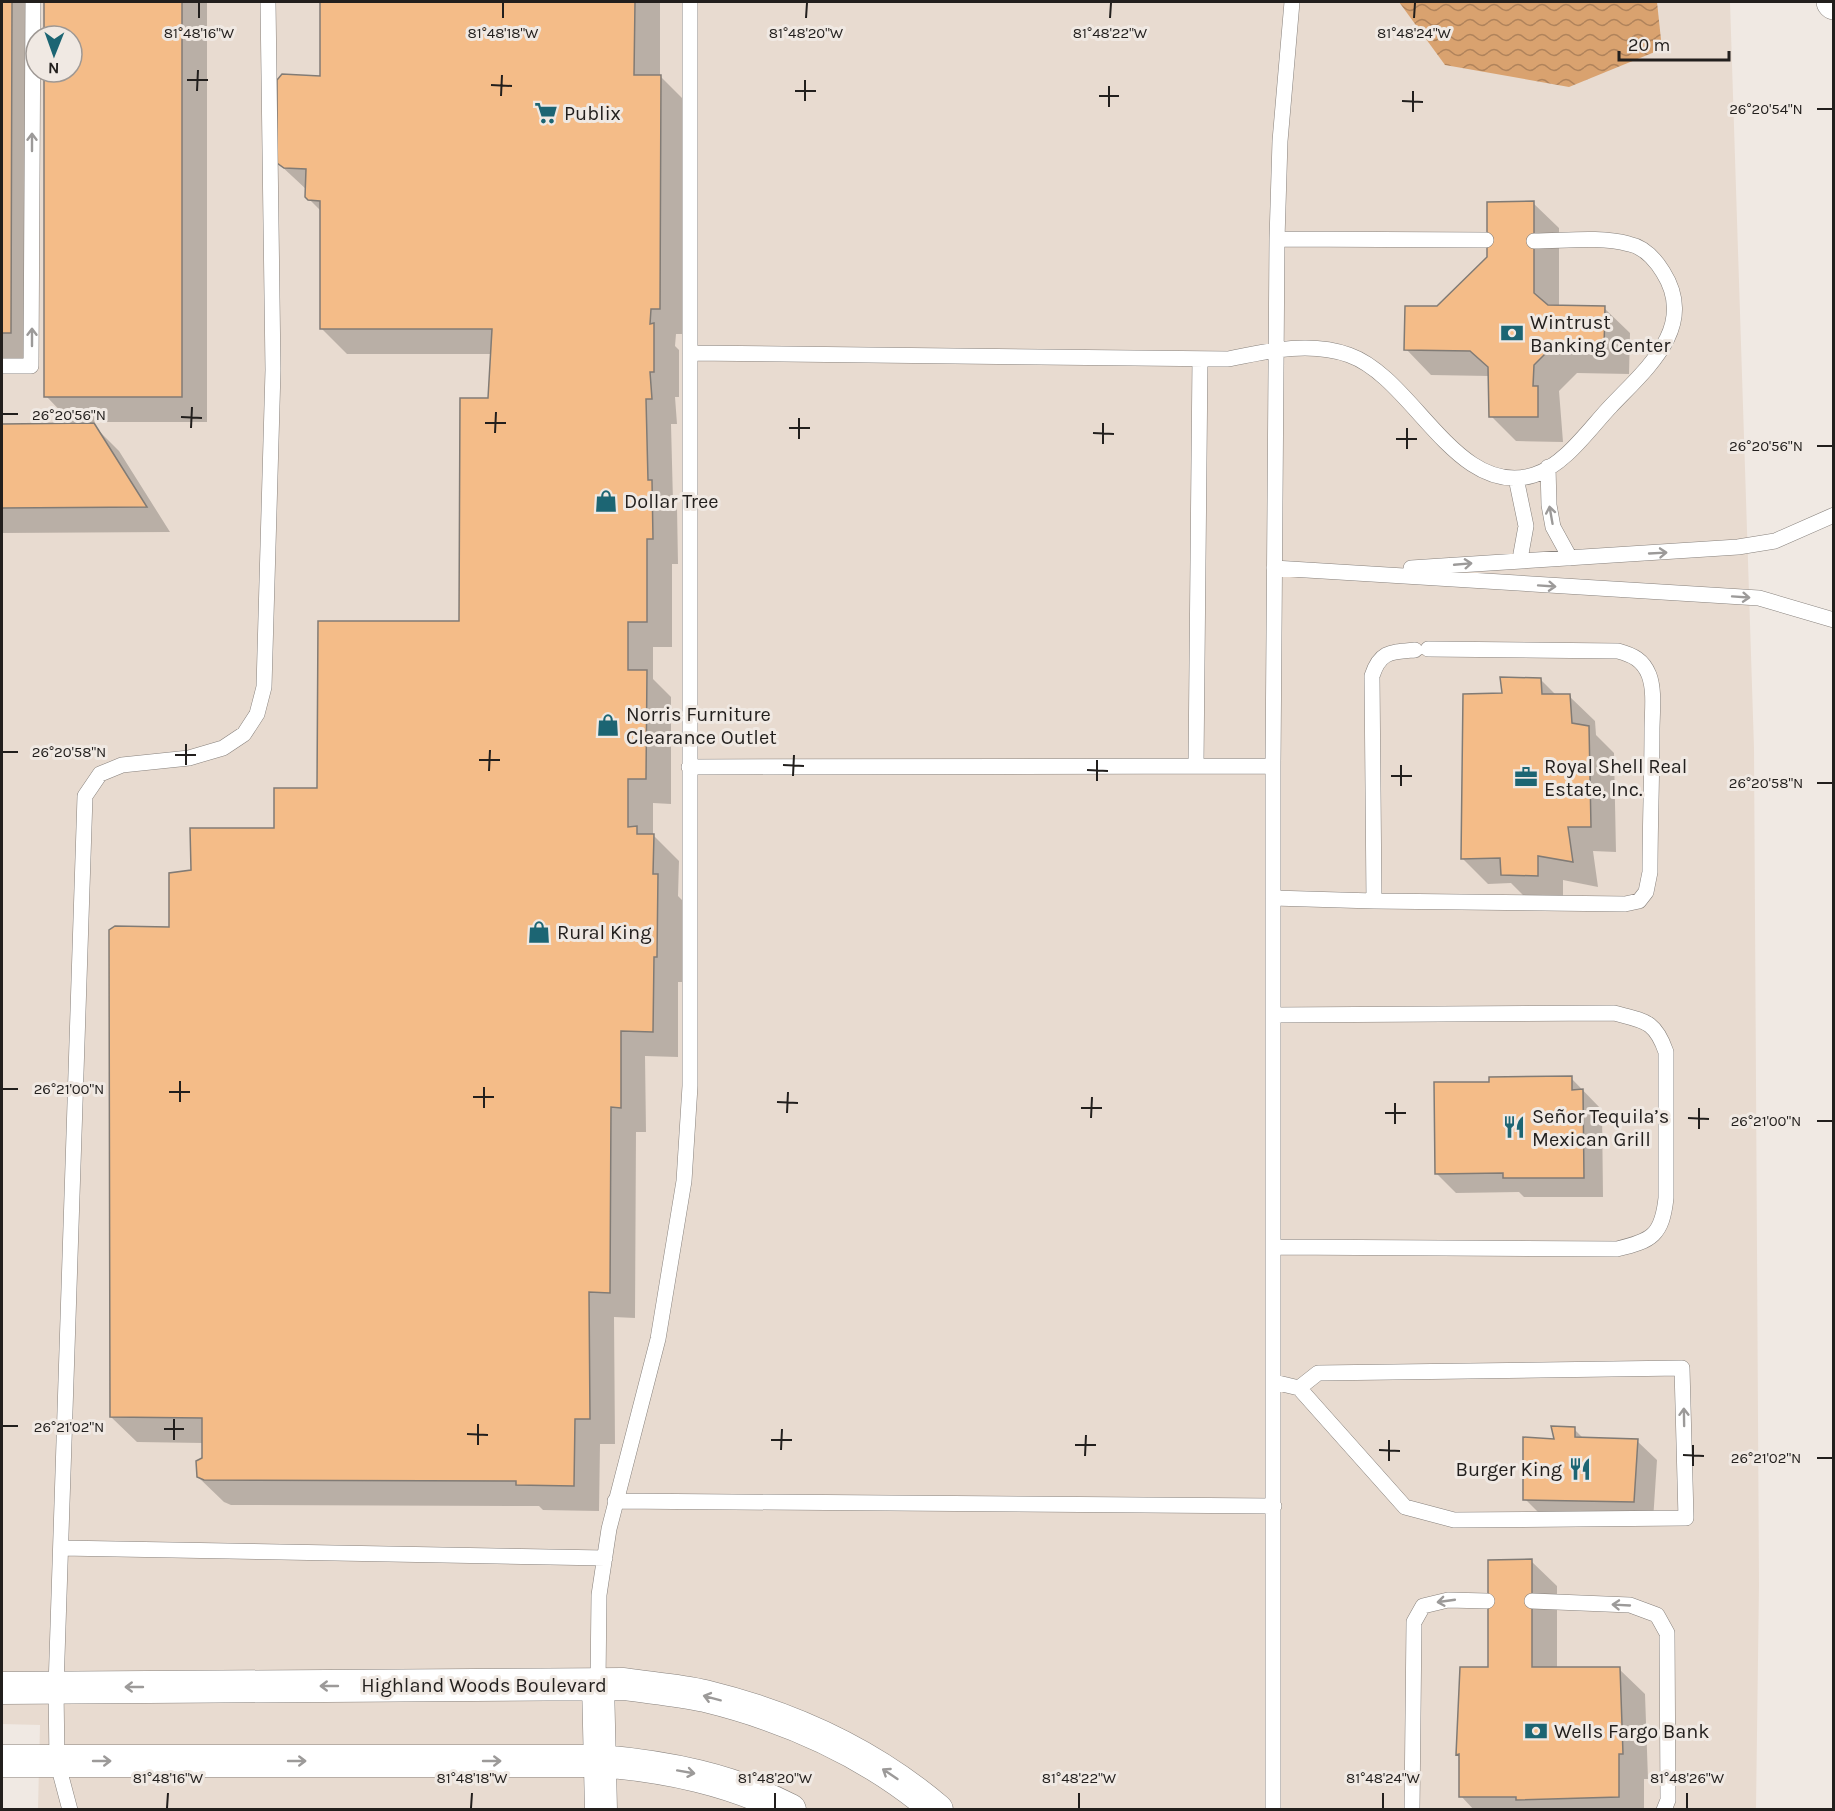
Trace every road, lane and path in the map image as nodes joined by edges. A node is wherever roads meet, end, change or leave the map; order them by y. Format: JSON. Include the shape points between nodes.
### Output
{"nodes":[{"id":1,"x":33,"y":2,"type":"edge"},
{"id":2,"x":268,"y":2,"type":"edge"},
{"id":3,"x":690,"y":2,"type":"edge"},
{"id":4,"x":1292,"y":2,"type":"edge"},
{"id":5,"x":1277,"y":239,"type":"junction"},
{"id":6,"x":1486,"y":240,"type":"dead end"},
{"id":7,"x":1534,"y":241,"type":"dead end"},
{"id":8,"x":1277,"y":348,"type":"junction"},
{"id":9,"x":690,"y":353,"type":"junction"},
{"id":10,"x":1200,"y":359,"type":"junction"},
{"id":11,"x":2,"y":366,"type":"edge"},
{"id":12,"x":1548,"y":467,"type":"junction"},
{"id":13,"x":1516,"y":478,"type":"junction"},
{"id":14,"x":1833,"y":515,"type":"edge"},
{"id":15,"x":1570,"y":558,"type":"junction"},
{"id":16,"x":1520,"y":559,"type":"junction"},
{"id":17,"x":1274,"y":568,"type":"junction"},
{"id":18,"x":1363,"y":572,"type":"junction"},
{"id":19,"x":1833,"y":620,"type":"edge"},
{"id":20,"x":1196,"y":765,"type":"junction"},
{"id":21,"x":1273,"y":766,"type":"junction"},
{"id":22,"x":689,"y":767,"type":"junction"},
{"id":23,"x":1273,"y":898,"type":"junction"},
{"id":24,"x":1374,"y":902,"type":"junction"},
{"id":25,"x":1273,"y":1015,"type":"junction"},
{"id":26,"x":1274,"y":1247,"type":"junction"},
{"id":27,"x":1274,"y":1382,"type":"junction"},
{"id":28,"x":1299,"y":1388,"type":"junction"},
{"id":29,"x":615,"y":1501,"type":"junction"},
{"id":30,"x":1274,"y":1506,"type":"junction"},
{"id":31,"x":61,"y":1548,"type":"junction"},
{"id":32,"x":605,"y":1558,"type":"junction"},
{"id":33,"x":1488,"y":1600,"type":"dead end"},
{"id":34,"x":1532,"y":1601,"type":"dead end"},
{"id":35,"x":598,"y":1683,"type":"junction"},
{"id":36,"x":2,"y":1688,"type":"edge"},
{"id":37,"x":56,"y":1688,"type":"junction"},
{"id":38,"x":2,"y":1761,"type":"edge"},
{"id":39,"x":57,"y":1761,"type":"junction"},
{"id":40,"x":602,"y":1761,"type":"junction"},
{"id":41,"x":70,"y":1809,"type":"edge"},
{"id":42,"x":601,"y":1809,"type":"edge"},
{"id":43,"x":790,"y":1809,"type":"edge"},
{"id":44,"x":937,"y":1809,"type":"edge"},
{"id":45,"x":1273,"y":1809,"type":"edge"},
{"id":46,"x":1412,"y":1809,"type":"edge"},
{"id":47,"x":1664,"y":1809,"type":"edge"}],
"edges":[{"from":11,"to":1,"type":"lane","one_way":true,"via":[[32,366]]},
{"from":2,"to":31,"type":"lane","via":[[273,370],[264,687],[257,714],[244,734],[223,748],[189,758],[122,765],[100,774],[85,796]]},
{"from":3,"to":9,"type":"lane"},
{"from":4,"to":5,"type":"lane","via":[[1280,141]]},
{"from":5,"to":6,"type":"lane"},
{"from":5,"to":8,"type":"lane"},
{"from":7,"to":12,"type":"lane","via":[[1632,244],[1657,262],[1673,294],[1672,333],[1652,362]]},
{"from":8,"to":10,"type":"lane"},
{"from":8,"to":13,"type":"lane","via":[[1347,355],[1370,365],[1466,463]]},
{"from":8,"to":17,"type":"lane"},
{"from":9,"to":10,"type":"lane"},
{"from":9,"to":22,"type":"lane"},
{"from":10,"to":20,"type":"lane"},
{"from":12,"to":13,"type":"lane"},
{"from":15,"to":12,"type":"lane","one_way":true,"via":[[1553,527]]},
{"from":13,"to":16,"type":"lane","via":[[1526,526]]},
{"from":15,"to":14,"type":"lane","one_way":true,"via":[[1775,541]]},
{"from":15,"to":16,"type":"lane"},
{"from":18,"to":16,"type":"lane","one_way":true},
{"from":17,"to":18,"type":"lane"},
{"from":17,"to":21,"type":"lane"},
{"from":18,"to":19,"type":"lane","one_way":true,"via":[[1759,598]]},
{"from":20,"to":21,"type":"lane"},
{"from":20,"to":22,"type":"lane"},
{"from":21,"to":23,"type":"lane"},
{"from":22,"to":29,"type":"lane","via":[[690,1075],[684,1182],[658,1339]]},
{"from":23,"to":24,"type":"lane"},
{"from":23,"to":25,"type":"lane"},
{"from":24,"to":24,"type":"lane","via":[[1639,901],[1646,892],[1650,872],[1652,693],[1650,676],[1642,663],[1634,655],[1618,651],[1388,652],[1376,664],[1372,676]]},
{"from":25,"to":26,"type":"lane"},
{"from":25,"to":26,"type":"lane","via":[[1614,1012],[1648,1022],[1660,1034],[1666,1052],[1664,1218],[1656,1234],[1640,1244],[1617,1249]]},
{"from":26,"to":27,"type":"lane"},
{"from":27,"to":28,"type":"lane"},
{"from":27,"to":30,"type":"lane"},
{"from":28,"to":28,"type":"lane","one_way":true,"via":[[1405,1507],[1419,1513],[1454,1520],[1686,1518],[1682,1368],[1318,1373]]},
{"from":29,"to":30,"type":"lane"},
{"from":29,"to":32,"type":"lane"},
{"from":30,"to":45,"type":"lane"},
{"from":31,"to":32,"type":"lane"},
{"from":31,"to":37,"type":"lane"},
{"from":32,"to":35,"type":"lane","via":[[599,1595]]},
{"from":33,"to":46,"type":"lane","one_way":true,"via":[[1448,1600],[1423,1606],[1414,1622]]},
{"from":47,"to":34,"type":"lane","one_way":true,"via":[[1668,1800],[1667,1633],[1657,1615],[1630,1605]]},
{"from":35,"to":37,"type":"street","name":"Highland Woods Boulevard","one_way":true},
{"from":35,"to":40,"type":"street"},
{"from":44,"to":35,"type":"street","name":"Highland Woods Boulevard","one_way":true,"via":[[854,1751],[781,1718],[704,1695]]},
{"from":36,"to":37,"type":"street","name":"Highland Woods Boulevard"},
{"from":37,"to":39,"type":"lane"},
{"from":38,"to":39,"type":"street"},
{"from":39,"to":40,"type":"street","one_way":true},
{"from":39,"to":41,"type":"lane"},
{"from":40,"to":42,"type":"street"},
{"from":40,"to":43,"type":"street","one_way":true,"via":[[695,1774],[735,1785]]}]}
